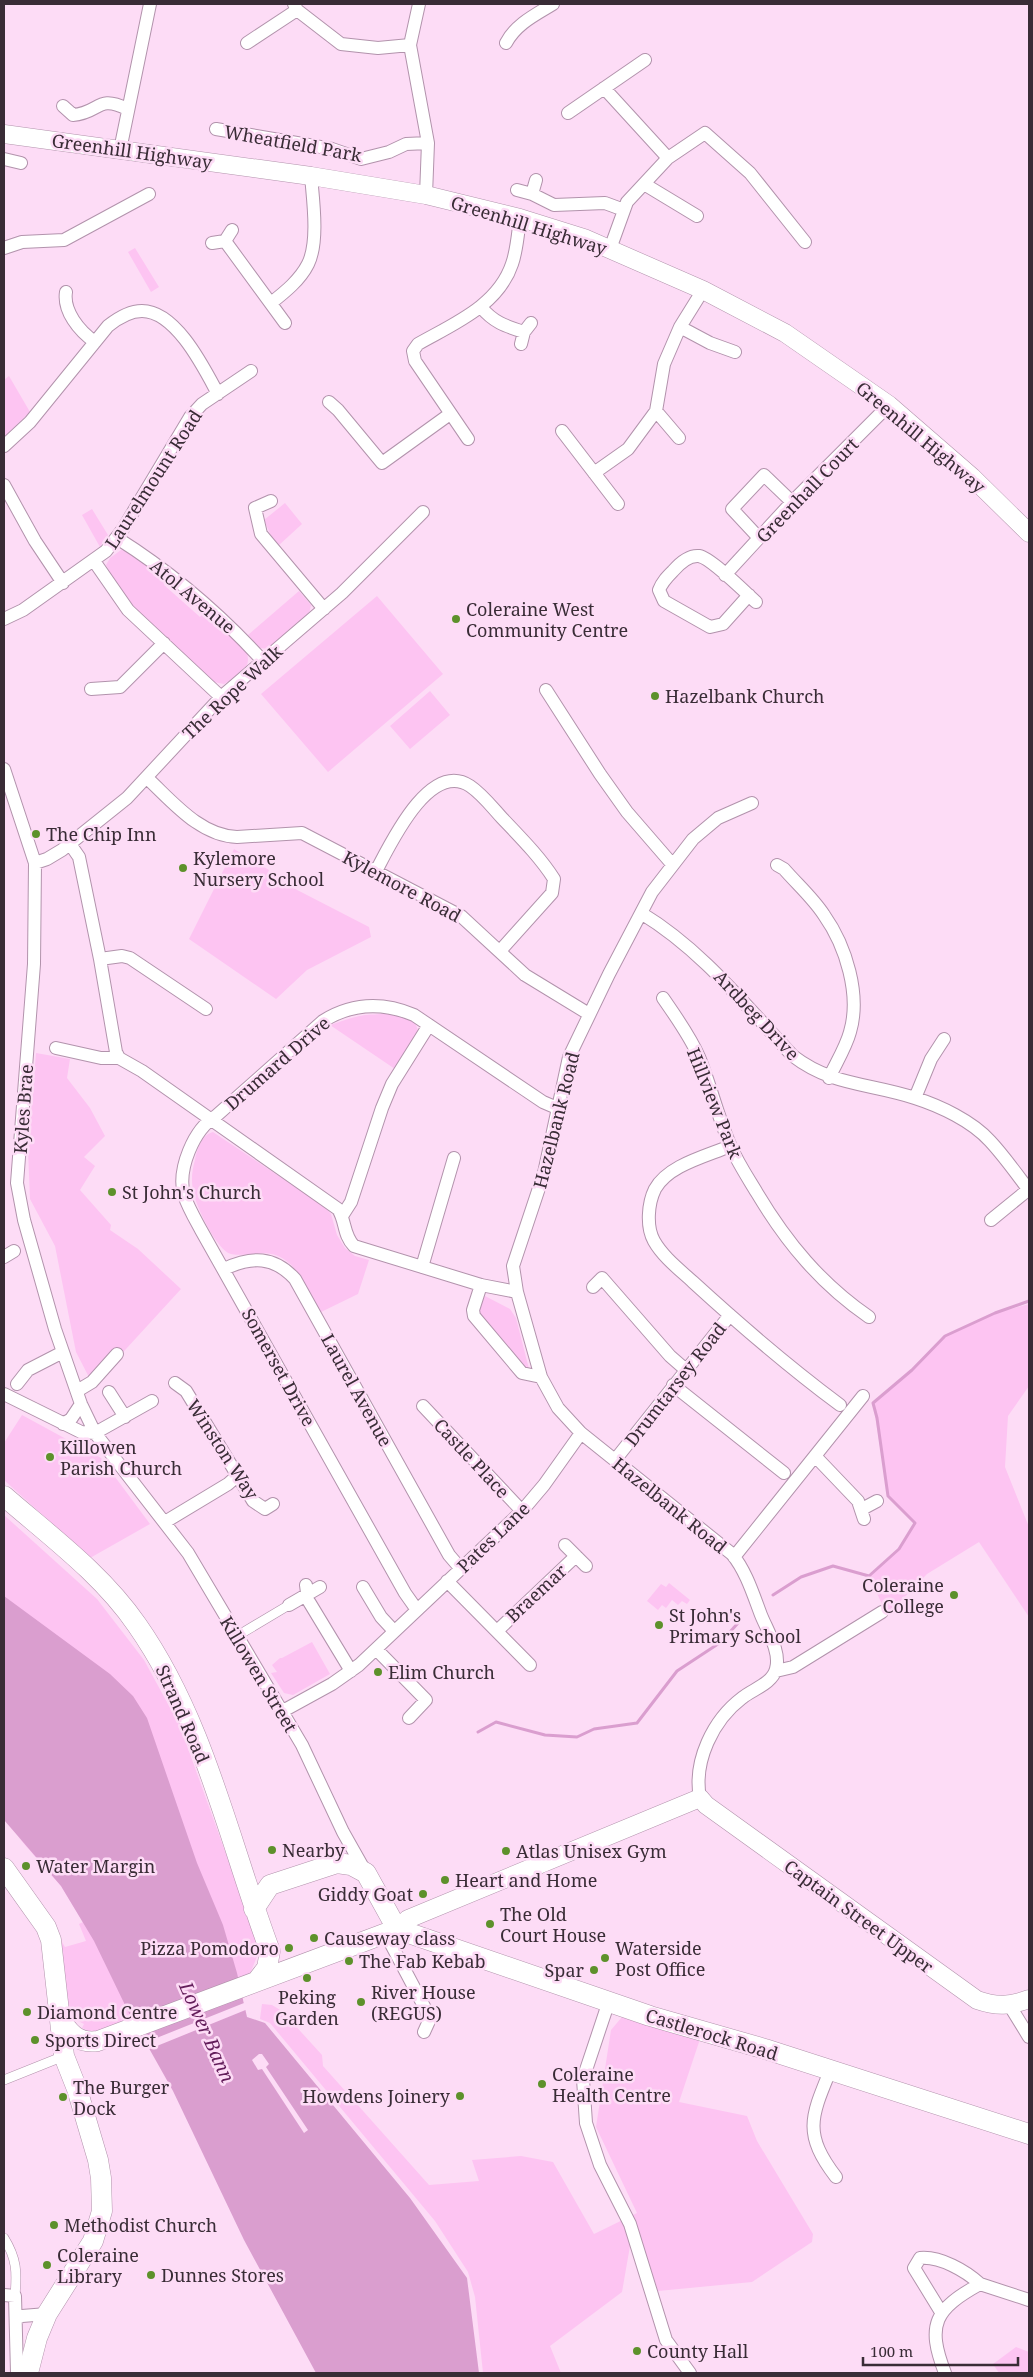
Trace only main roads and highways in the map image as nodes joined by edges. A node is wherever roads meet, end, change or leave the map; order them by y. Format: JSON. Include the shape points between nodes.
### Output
{"nodes":[{"id":1,"x":4,"y":134,"type":"edge"},
{"id":2,"x":1029,"y":533,"type":"edge"},
{"id":3,"x":4,"y":1496,"type":"edge"},
{"id":4,"x":240,"y":1866,"type":"junction"},
{"id":5,"x":4,"y":1868,"type":"edge"},
{"id":6,"x":270,"y":1885,"type":"junction"},
{"id":7,"x":254,"y":1908,"type":"junction"},
{"id":8,"x":397,"y":1928,"type":"junction"},
{"id":9,"x":266,"y":1969,"type":"junction"},
{"id":10,"x":1029,"y":1999,"type":"edge"},
{"id":11,"x":59,"y":2016,"type":"junction"},
{"id":12,"x":98,"y":2042,"type":"junction"},
{"id":13,"x":73,"y":2057,"type":"junction"},
{"id":14,"x":1029,"y":2134,"type":"edge"},
{"id":15,"x":16,"y":2369,"type":"edge"}],
"edges":[{"from":1,"to":2,"type":"main road","name":"Greenhill Highway","via":[[426,194],[584,238],[703,290],[785,332],[889,405],[972,476]]},
{"from":3,"to":4,"type":"main road","name":"Strand Road","via":[[118,1600],[160,1661],[191,1724]]},
{"from":4,"to":6,"type":"main road"},
{"from":4,"to":7,"type":"main road","name":"Strand Road"},
{"from":5,"to":11,"type":"main road","via":[[49,1933]]},
{"from":6,"to":7,"type":"main road"},
{"from":6,"to":8,"type":"main road","name":"Killowen Street","via":[[337,1863],[351,1865],[366,1873]]},
{"from":7,"to":9,"type":"main road","name":"Strand Road"},
{"from":8,"to":9,"type":"main road","via":[[294,1968],[281,1962]]},
{"from":8,"to":10,"type":"main road","name":"Captain Street Upper","via":[[408,1919],[700,1798],[772,1854],[978,2000],[994,2006],[1010,2006]]},
{"from":8,"to":14,"type":"main road","name":"Castlerock Road","via":[[609,2001]]},
{"from":9,"to":12,"type":"main road"},
{"from":11,"to":12,"type":"main road","via":[[64,2027],[75,2037],[84,2042]]},
{"from":11,"to":13,"type":"main road"},
{"from":12,"to":13,"type":"main road"},
{"from":13,"to":15,"type":"main road","via":[[78,2073],[77,2089],[101,2178],[102,2211],[93,2241]]}]}
